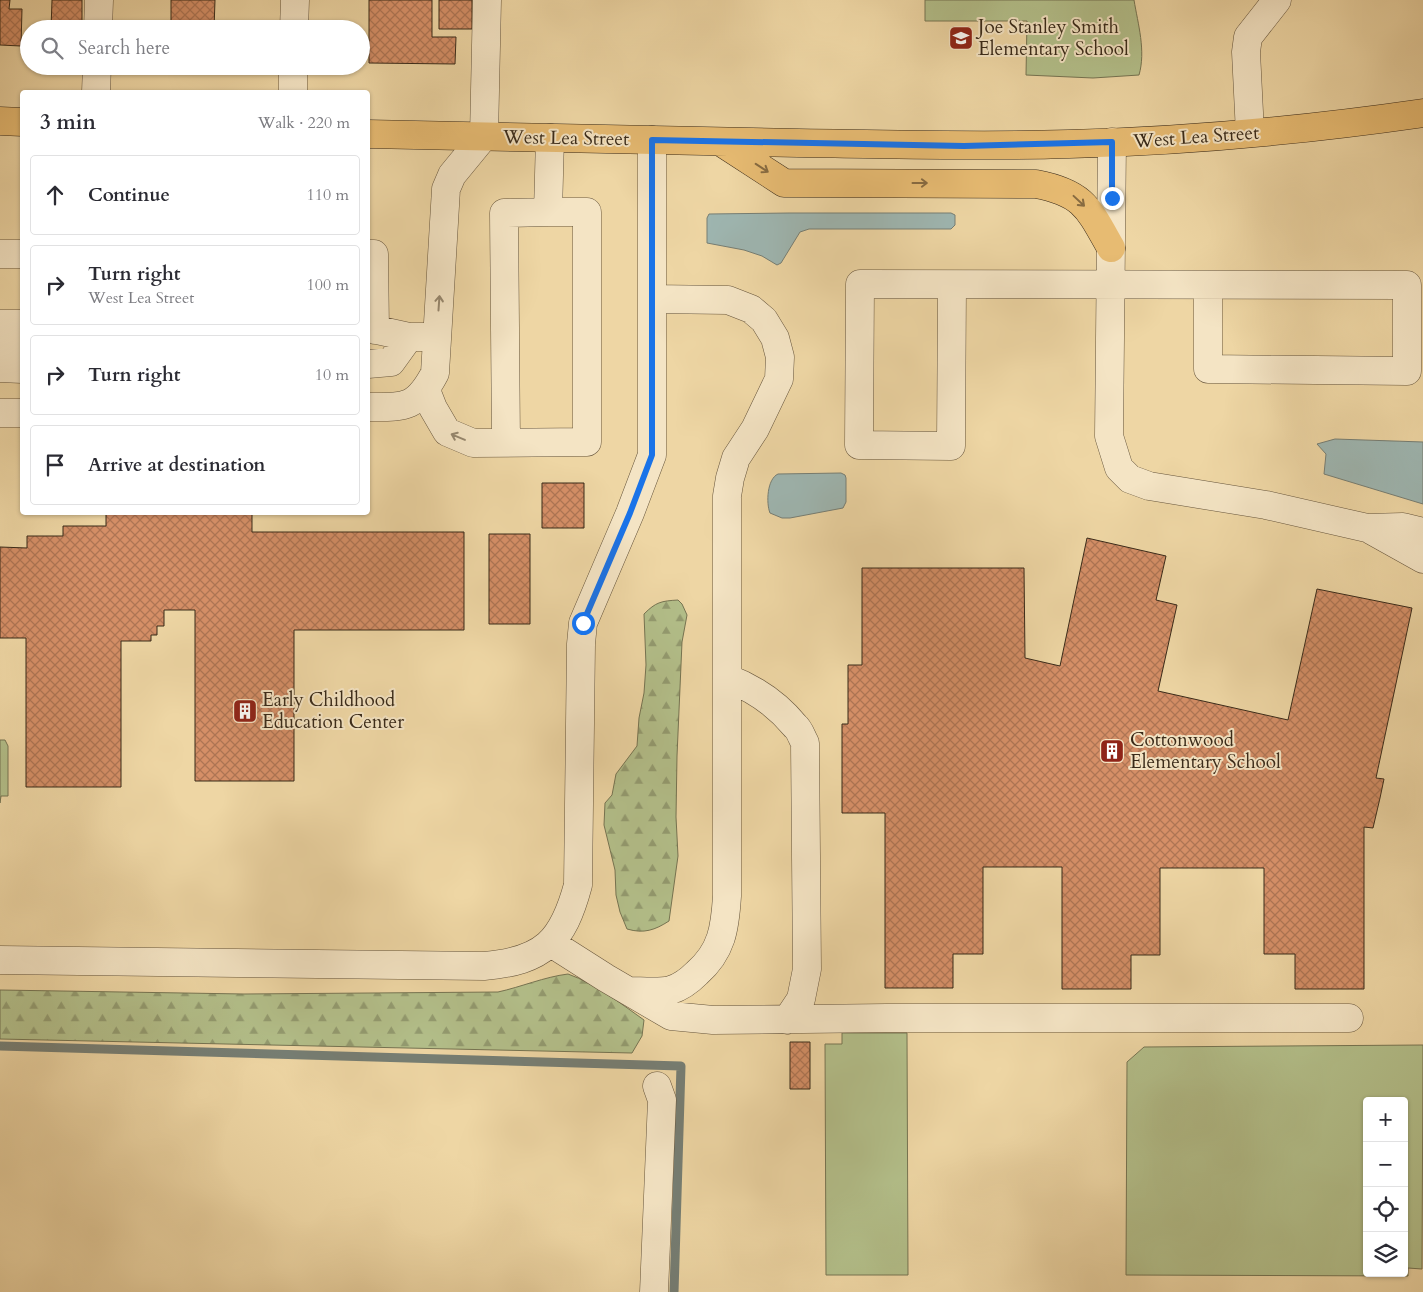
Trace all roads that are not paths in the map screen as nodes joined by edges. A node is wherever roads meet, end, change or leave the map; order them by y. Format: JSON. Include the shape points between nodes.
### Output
{"nodes":[{"id":1,"x":99,"y":0,"type":"edge"},
{"id":2,"x":295,"y":0,"type":"edge"},
{"id":3,"x":486,"y":0,"type":"edge"},
{"id":4,"x":1276,"y":0,"type":"edge"},
{"id":5,"x":98,"y":20,"type":"edge"},
{"id":6,"x":294,"y":20,"type":"edge"},
{"id":7,"x":97,"y":75,"type":"edge"},
{"id":8,"x":293,"y":75,"type":"edge"},
{"id":9,"x":96,"y":90,"type":"edge"},
{"id":10,"x":293,"y":90,"type":"edge"},
{"id":11,"x":1423,"y":113,"type":"edge"},
{"id":12,"x":0,"y":121,"type":"edge"},
{"id":13,"x":20,"y":122,"type":"edge"},
{"id":14,"x":370,"y":134,"type":"edge"},
{"id":15,"x":1250,"y":134,"type":"junction"},
{"id":16,"x":484,"y":136,"type":"junction"},
{"id":17,"x":550,"y":138,"type":"junction"},
{"id":18,"x":652,"y":140,"type":"junction"},
{"id":19,"x":721,"y":142,"type":"junction"},
{"id":20,"x":1112,"y":142,"type":"junction"},
{"id":21,"x":548,"y":212,"type":"junction"},
{"id":22,"x":1111,"y":248,"type":"junction"},
{"id":23,"x":0,"y":254,"type":"edge"},
{"id":24,"x":20,"y":254,"type":"edge"},
{"id":25,"x":370,"y":254,"type":"edge"},
{"id":26,"x":952,"y":284,"type":"junction"},
{"id":27,"x":1111,"y":284,"type":"junction"},
{"id":28,"x":1208,"y":285,"type":"junction"},
{"id":29,"x":652,"y":299,"type":"junction"},
{"id":30,"x":0,"y":324,"type":"edge"},
{"id":31,"x":20,"y":324,"type":"edge"},
{"id":32,"x":370,"y":334,"type":"edge"},
{"id":33,"x":409,"y":337,"type":"junction"},
{"id":34,"x":437,"y":337,"type":"junction"},
{"id":35,"x":0,"y":345,"type":"edge"},
{"id":36,"x":20,"y":346,"type":"edge"},
{"id":37,"x":370,"y":364,"type":"edge"},
{"id":38,"x":0,"y":368,"type":"edge"},
{"id":39,"x":20,"y":369,"type":"edge"},
{"id":40,"x":426,"y":390,"type":"junction"},
{"id":41,"x":370,"y":408,"type":"edge"},
{"id":42,"x":0,"y":413,"type":"edge"},
{"id":43,"x":20,"y":413,"type":"edge"},
{"id":44,"x":506,"y":443,"type":"junction"},
{"id":45,"x":1367,"y":528,"type":"junction"},
{"id":46,"x":1423,"y":532,"type":"edge"},
{"id":47,"x":1423,"y":559,"type":"edge"},
{"id":48,"x":727,"y":678,"type":"junction"},
{"id":49,"x":551,"y":943,"type":"junction"},
{"id":50,"x":0,"y":960,"type":"edge"},
{"id":51,"x":629,"y":991,"type":"junction"},
{"id":52,"x":1349,"y":1018,"type":"dead end"},
{"id":53,"x":787,"y":1020,"type":"junction"},
{"id":54,"x":657,"y":1086,"type":"dead end"},
{"id":55,"x":654,"y":1292,"type":"edge"}],
"edges":[{"from":1,"to":5,"type":"street"},
{"from":2,"to":6,"type":"street"},
{"from":3,"to":16,"type":"street"},
{"from":4,"to":15,"type":"street","via":[[1248,37]]},
{"from":7,"to":9,"type":"street"},
{"from":8,"to":10,"type":"street"},
{"from":11,"to":15,"type":"main road","name":"West Lea Street"},
{"from":12,"to":13,"type":"main road"},
{"from":14,"to":16,"type":"main road","name":"West Lea Street"},
{"from":15,"to":20,"type":"main road","name":"West Lea Street"},
{"from":16,"to":17,"type":"main road","name":"West Lea Street"},
{"from":34,"to":16,"type":"street","one_way":true,"via":[[446,189],[452,175]]},
{"from":17,"to":18,"type":"main road","name":"West Lea Street"},
{"from":17,"to":21,"type":"street"},
{"from":18,"to":19,"type":"main road","name":"West Lea Street"},
{"from":18,"to":29,"type":"street"},
{"from":19,"to":20,"type":"main road","name":"West Lea Street","via":[[964,146]]},
{"from":19,"to":22,"type":"main road","one_way":true,"via":[[784,183],[1036,184],[1052,187],[1073,195],[1091,212]]},
{"from":20,"to":22,"type":"street"},
{"from":21,"to":44,"type":"street","via":[[504,213]]},
{"from":21,"to":44,"type":"street","via":[[587,212],[587,442]]},
{"from":22,"to":27,"type":"street"},
{"from":23,"to":24,"type":"street"},
{"from":25,"to":32,"type":"street","via":[[374,254]]},
{"from":26,"to":26,"type":"street","via":[[860,284],[860,445],[951,446]]},
{"from":26,"to":27,"type":"street"},
{"from":27,"to":28,"type":"street"},
{"from":27,"to":45,"type":"street","via":[[1109,436],[1119,468],[1130,479],[1149,486],[1266,505]]},
{"from":28,"to":28,"type":"street","via":[[1208,369],[1407,371],[1407,285]]},
{"from":29,"to":48,"type":"street","via":[[728,300],[751,309],[764,320],[775,338],[780,357],[778,379],[755,429],[736,458],[727,496]]},
{"from":29,"to":49,"type":"street","via":[[652,455],[583,623],[578,885],[561,930]]},
{"from":30,"to":31,"type":"street"},
{"from":32,"to":33,"type":"street"},
{"from":33,"to":34,"type":"street"},
{"from":33,"to":37,"type":"street","via":[[391,362]]},
{"from":34,"to":40,"type":"street","via":[[434,373]]},
{"from":35,"to":36,"type":"street"},
{"from":38,"to":39,"type":"street"},
{"from":40,"to":41,"type":"street","via":[[416,401],[397,407]]},
{"from":44,"to":40,"type":"street","one_way":true,"via":[[473,443],[447,432]]},
{"from":42,"to":43,"type":"street"},
{"from":45,"to":46,"type":"street","via":[[1403,528]]},
{"from":45,"to":47,"type":"street"},
{"from":48,"to":51,"type":"street","via":[[725,924],[708,964],[689,981],[671,990]]},
{"from":48,"to":53,"type":"street","via":[[748,686],[769,702],[796,727],[805,743],[807,969],[801,999]]},
{"from":49,"to":50,"type":"street","via":[[522,960],[484,966]]},
{"from":49,"to":51,"type":"street"},
{"from":51,"to":53,"type":"street","via":[[671,1016],[713,1020]]},
{"from":52,"to":53,"type":"street"},
{"from":54,"to":55,"type":"street","via":[[662,1100]]}]}
